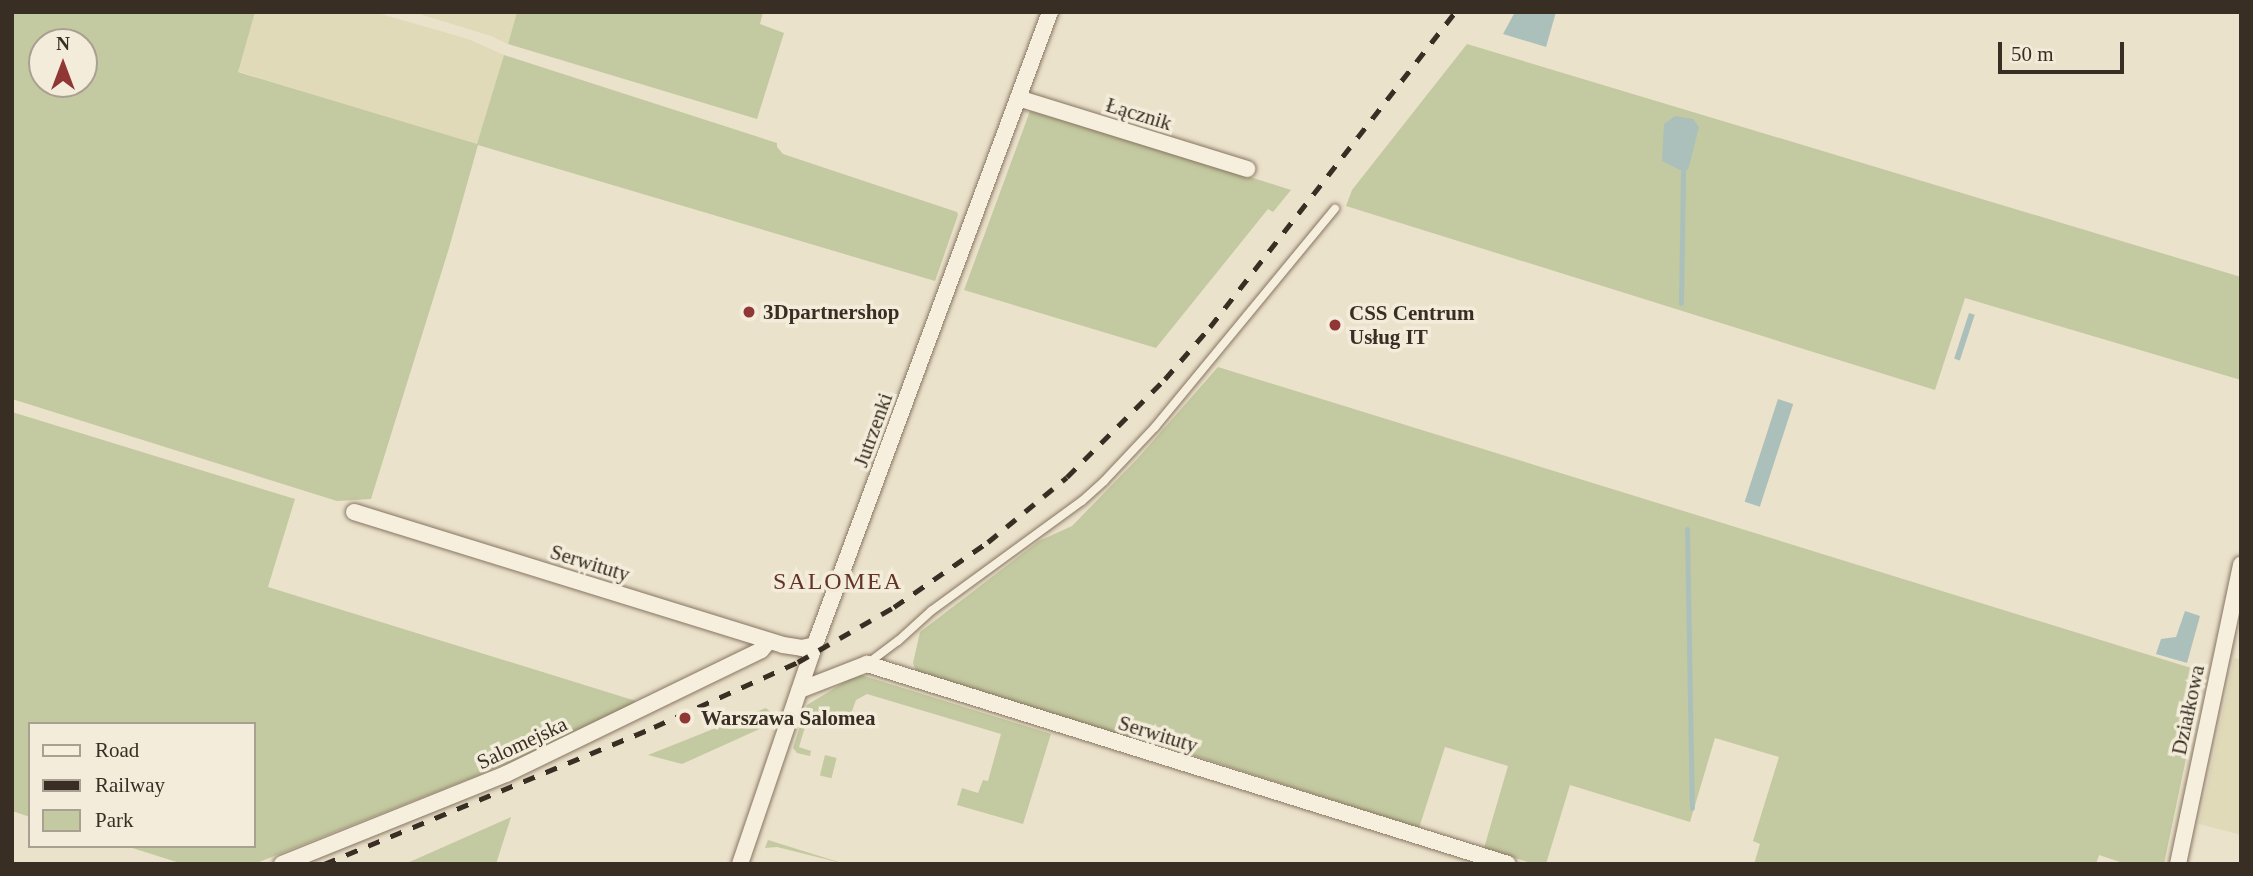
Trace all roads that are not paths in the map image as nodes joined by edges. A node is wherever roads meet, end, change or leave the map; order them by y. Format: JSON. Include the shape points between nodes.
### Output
{"nodes":[{"id":1,"x":1050,"y":12,"type":"edge"},
{"id":2,"x":1018,"y":98,"type":"junction"},
{"id":3,"x":1247,"y":169,"type":"dead end"},
{"id":4,"x":1335,"y":209,"type":"dead end"},
{"id":5,"x":354,"y":512,"type":"dead end"},
{"id":6,"x":2241,"y":565,"type":"edge"},
{"id":7,"x":769,"y":641,"type":"junction"},
{"id":8,"x":815,"y":645,"type":"junction"},
{"id":9,"x":867,"y":664,"type":"junction"},
{"id":10,"x":800,"y":690,"type":"junction"},
{"id":11,"x":282,"y":864,"type":"edge"},
{"id":12,"x":740,"y":864,"type":"edge"},
{"id":13,"x":1507,"y":864,"type":"edge"},
{"id":14,"x":2178,"y":864,"type":"edge"}],
"edges":[{"from":1,"to":2,"type":"street","name":"Jutrzenki"},
{"from":2,"to":3,"type":"street","name":"Łącznik"},
{"from":2,"to":8,"type":"street","name":"Jutrzenki"},
{"from":4,"to":9,"type":"lane","via":[[1155,427],[1104,481]]},
{"from":5,"to":7,"type":"street","name":"Serwituty"},
{"from":6,"to":14,"type":"street","name":"Działkowa"},
{"from":7,"to":8,"type":"street","name":"Serwituty","via":[[802,648]]},
{"from":7,"to":11,"type":"street","name":"Salomejska","via":[[761,650],[506,775]]},
{"from":8,"to":10,"type":"street","name":"Jutrzenki"},
{"from":9,"to":10,"type":"street"},
{"from":9,"to":13,"type":"street","name":"Serwituty"},
{"from":10,"to":12,"type":"street","name":"Jutrzenki"}]}
